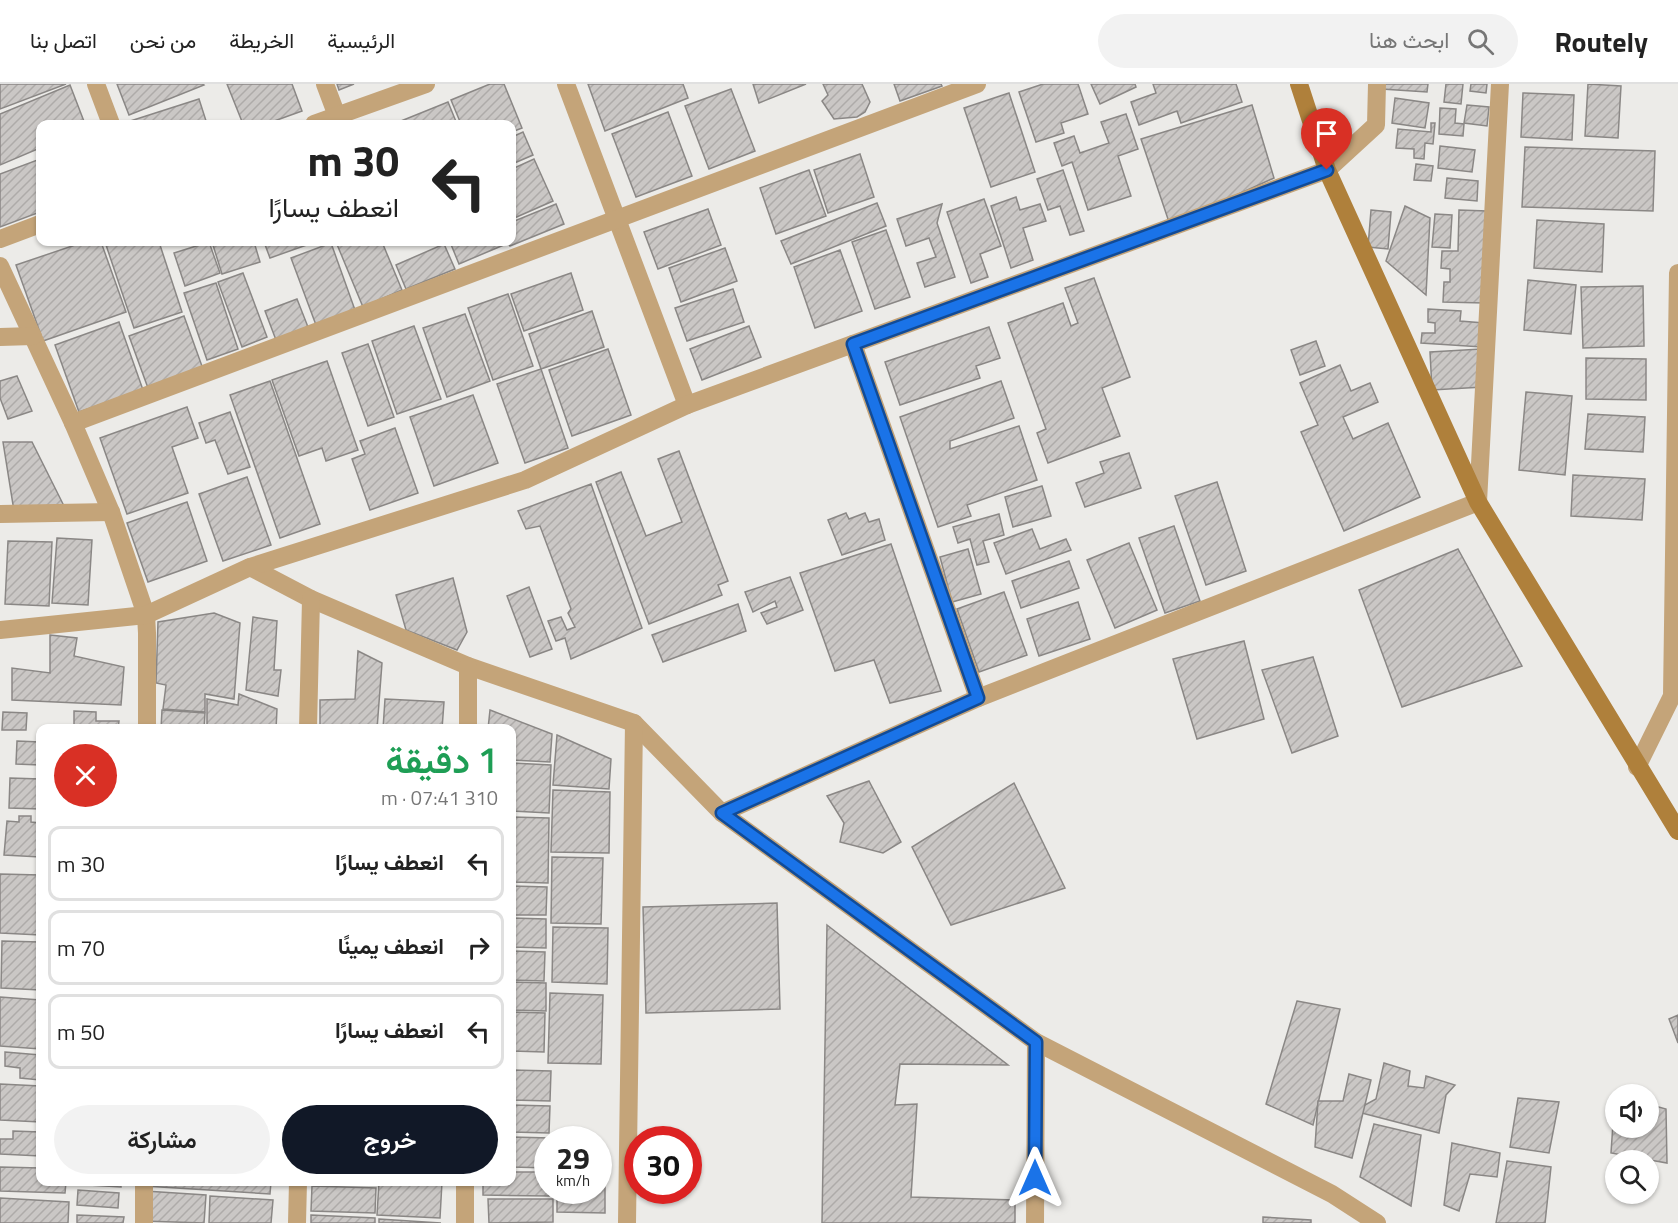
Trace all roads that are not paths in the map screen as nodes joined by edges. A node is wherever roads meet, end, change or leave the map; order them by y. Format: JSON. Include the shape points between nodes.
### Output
{"nodes":[{"id":1,"x":96,"y":84,"type":"edge"},
{"id":2,"x":325,"y":84,"type":"edge"},
{"id":3,"x":426,"y":84,"type":"edge"},
{"id":4,"x":566,"y":84,"type":"edge"},
{"id":5,"x":977,"y":84,"type":"edge"},
{"id":6,"x":1299,"y":84,"type":"edge"},
{"id":7,"x":1377,"y":84,"type":"edge"},
{"id":8,"x":1500,"y":84,"type":"edge"},
{"id":9,"x":337,"y":116,"type":"junction"},
{"id":10,"x":110,"y":120,"type":"edge"},
{"id":11,"x":326,"y":120,"type":"edge"},
{"id":12,"x":1327,"y":170,"type":"junction"},
{"id":13,"x":617,"y":219,"type":"junction"},
{"id":14,"x":36,"y":226,"type":"edge"},
{"id":15,"x":0,"y":239,"type":"edge"},
{"id":16,"x":0,"y":266,"type":"edge"},
{"id":17,"x":1678,"y":273,"type":"edge"},
{"id":18,"x":33,"y":336,"type":"junction"},
{"id":19,"x":0,"y":337,"type":"edge"},
{"id":20,"x":853,"y":344,"type":"junction"},
{"id":21,"x":687,"y":405,"type":"junction"},
{"id":22,"x":73,"y":423,"type":"junction"},
{"id":23,"x":1478,"y":502,"type":"junction"},
{"id":24,"x":111,"y":512,"type":"junction"},
{"id":25,"x":0,"y":514,"type":"edge"},
{"id":26,"x":250,"y":567,"type":"junction"},
{"id":27,"x":311,"y":598,"type":"junction"},
{"id":28,"x":146,"y":615,"type":"junction"},
{"id":29,"x":0,"y":630,"type":"edge"},
{"id":30,"x":468,"y":666,"type":"junction"},
{"id":31,"x":978,"y":698,"type":"junction"},
{"id":32,"x":634,"y":723,"type":"junction"},
{"id":33,"x":147,"y":724,"type":"edge"},
{"id":34,"x":308,"y":724,"type":"edge"},
{"id":35,"x":468,"y":724,"type":"edge"},
{"id":36,"x":1638,"y":767,"type":"junction"},
{"id":37,"x":722,"y":813,"type":"junction"},
{"id":38,"x":1678,"y":831,"type":"edge"},
{"id":39,"x":1036,"y":1042,"type":"junction"},
{"id":40,"x":144,"y":1186,"type":"edge"},
{"id":41,"x":298,"y":1186,"type":"edge"},
{"id":42,"x":465,"y":1186,"type":"edge"},
{"id":43,"x":144,"y":1223,"type":"edge"},
{"id":44,"x":297,"y":1223,"type":"edge"},
{"id":45,"x":465,"y":1223,"type":"edge"},
{"id":46,"x":627,"y":1223,"type":"edge"},
{"id":47,"x":1035,"y":1223,"type":"edge"},
{"id":48,"x":1377,"y":1223,"type":"edge"}],
"edges":[{"from":1,"to":10,"type":"street"},
{"from":2,"to":9,"type":"street"},
{"from":3,"to":9,"type":"street"},
{"from":4,"to":13,"type":"street"},
{"from":5,"to":13,"type":"street"},
{"from":6,"to":12,"type":"main road"},
{"from":7,"to":12,"type":"street","via":[[1376,125]]},
{"from":8,"to":23,"type":"street"},
{"from":9,"to":11,"type":"street"},
{"from":12,"to":20,"type":"street"},
{"from":12,"to":23,"type":"main road"},
{"from":13,"to":21,"type":"street"},
{"from":13,"to":22,"type":"street"},
{"from":14,"to":15,"type":"street"},
{"from":16,"to":18,"type":"street"},
{"from":17,"to":36,"type":"street","via":[[1672,696]]},
{"from":18,"to":19,"type":"street"},
{"from":18,"to":22,"type":"street"},
{"from":20,"to":21,"type":"street"},
{"from":20,"to":31,"type":"street"},
{"from":21,"to":26,"type":"street","via":[[525,480]]},
{"from":22,"to":24,"type":"street"},
{"from":23,"to":31,"type":"street"},
{"from":23,"to":36,"type":"main road"},
{"from":24,"to":25,"type":"street"},
{"from":24,"to":28,"type":"street"},
{"from":26,"to":27,"type":"street"},
{"from":26,"to":28,"type":"street"},
{"from":27,"to":30,"type":"street"},
{"from":27,"to":34,"type":"street"},
{"from":28,"to":29,"type":"street"},
{"from":28,"to":33,"type":"street"},
{"from":30,"to":32,"type":"street"},
{"from":30,"to":35,"type":"street"},
{"from":31,"to":37,"type":"street"},
{"from":32,"to":37,"type":"street"},
{"from":32,"to":46,"type":"street"},
{"from":36,"to":38,"type":"main road"},
{"from":37,"to":39,"type":"street"},
{"from":39,"to":47,"type":"street"},
{"from":39,"to":48,"type":"street","via":[[1332,1194]]},
{"from":40,"to":43,"type":"street"},
{"from":41,"to":44,"type":"street"},
{"from":42,"to":45,"type":"street"}]}
